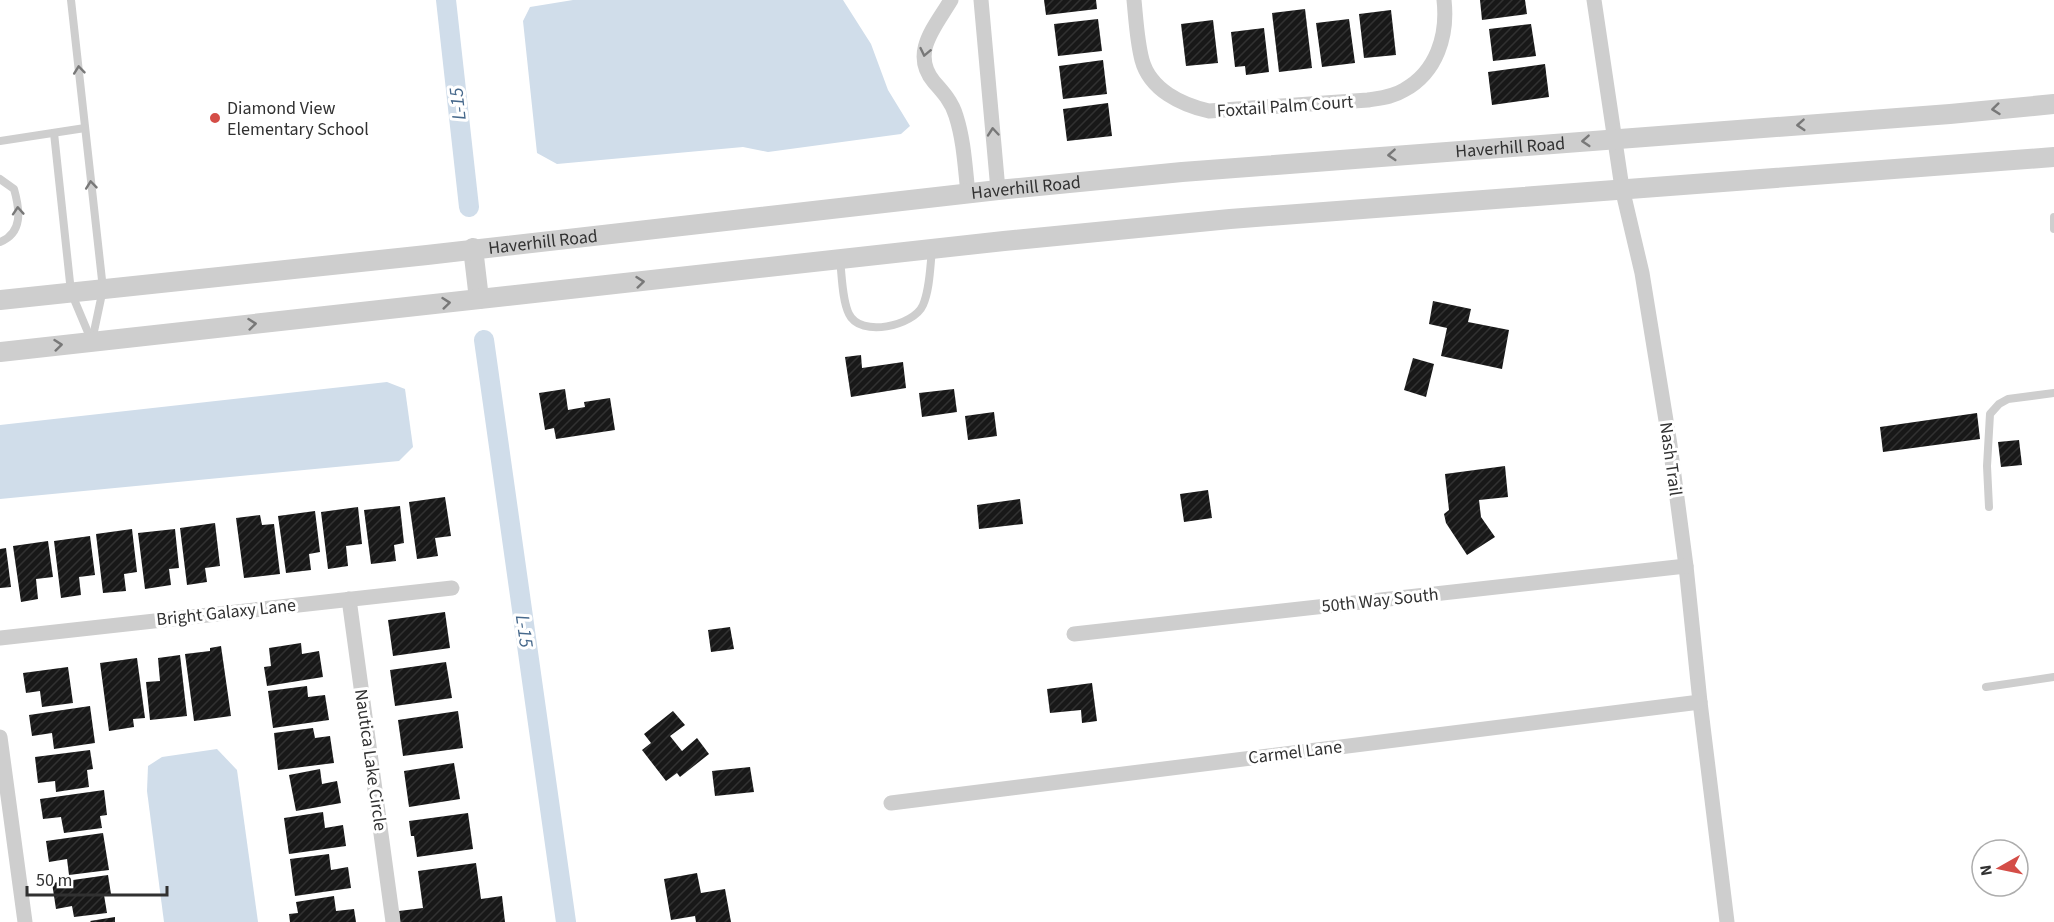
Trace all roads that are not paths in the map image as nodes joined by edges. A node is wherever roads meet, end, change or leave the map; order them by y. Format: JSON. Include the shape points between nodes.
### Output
{"nodes":[{"id":1,"x":71,"y":0,"type":"edge"},
{"id":2,"x":951,"y":0,"type":"edge"},
{"id":3,"x":981,"y":0,"type":"edge"},
{"id":4,"x":1134,"y":0,"type":"edge"},
{"id":5,"x":1444,"y":0,"type":"edge"},
{"id":6,"x":1594,"y":0,"type":"edge"},
{"id":7,"x":2054,"y":104,"type":"edge"},
{"id":8,"x":85,"y":128,"type":"junction"},
{"id":9,"x":54,"y":133,"type":"junction"},
{"id":10,"x":1614,"y":138,"type":"junction"},
{"id":11,"x":0,"y":141,"type":"edge"},
{"id":12,"x":2054,"y":157,"type":"edge"},
{"id":13,"x":0,"y":179,"type":"edge"},
{"id":14,"x":1622,"y":188,"type":"junction"},
{"id":15,"x":998,"y":190,"type":"junction"},
{"id":16,"x":968,"y":193,"type":"junction"},
{"id":17,"x":2054,"y":217,"type":"edge"},
{"id":18,"x":2054,"y":229,"type":"edge"},
{"id":19,"x":0,"y":242,"type":"edge"},
{"id":20,"x":473,"y":248,"type":"junction"},
{"id":21,"x":932,"y":249,"type":"junction"},
{"id":22,"x":840,"y":259,"type":"junction"},
{"id":23,"x":103,"y":289,"type":"junction"},
{"id":24,"x":71,"y":292,"type":"junction"},
{"id":25,"x":479,"y":299,"type":"junction"},
{"id":26,"x":0,"y":300,"type":"edge"},
{"id":27,"x":92,"y":342,"type":"junction"},
{"id":28,"x":0,"y":352,"type":"edge"},
{"id":29,"x":2054,"y":393,"type":"edge"},
{"id":30,"x":1989,"y":507,"type":"dead end"},
{"id":31,"x":1686,"y":566,"type":"junction"},
{"id":32,"x":452,"y":588,"type":"dead end"},
{"id":33,"x":349,"y":599,"type":"junction"},
{"id":34,"x":1074,"y":634,"type":"dead end"},
{"id":35,"x":0,"y":638,"type":"edge"},
{"id":36,"x":2054,"y":677,"type":"edge"},
{"id":37,"x":1986,"y":687,"type":"dead end"},
{"id":38,"x":1700,"y":702,"type":"junction"},
{"id":39,"x":0,"y":737,"type":"edge"},
{"id":40,"x":891,"y":803,"type":"dead end"},
{"id":41,"x":25,"y":922,"type":"edge"},
{"id":42,"x":393,"y":922,"type":"edge"},
{"id":43,"x":1728,"y":922,"type":"edge"}],
"edges":[{"from":8,"to":1,"type":"lane","one_way":true},
{"from":2,"to":16,"type":"street","one_way":true,"via":[[924,50],[923,64],[956,114]]},
{"from":15,"to":3,"type":"street","one_way":true},
{"from":4,"to":5,"type":"street","name":"Foxtail Palm Court","via":[[1142,62],[1153,80],[1189,107],[1209,111],[1368,100],[1404,90],[1420,78],[1444,39]]},
{"from":6,"to":10,"type":"street","name":"Nash Trail"},
{"from":7,"to":10,"type":"street","name":"Haverhill Road","one_way":true},
{"from":8,"to":9,"type":"lane"},
{"from":23,"to":8,"type":"lane","one_way":true},
{"from":9,"to":11,"type":"lane"},
{"from":9,"to":24,"type":"lane"},
{"from":10,"to":14,"type":"street","name":"Nash Trail"},
{"from":10,"to":15,"type":"street","name":"Haverhill Road","one_way":true},
{"from":12,"to":14,"type":"street"},
{"from":19,"to":13,"type":"lane","one_way":true,"via":[[13,234],[19,220],[14,189]]},
{"from":14,"to":21,"type":"street","via":[[1230,219]]},
{"from":14,"to":31,"type":"street","name":"Nash Trail","via":[[1642,273]]},
{"from":15,"to":16,"type":"street","name":"Haverhill Road"},
{"from":16,"to":20,"type":"street","name":"Haverhill Road"},
{"from":17,"to":18,"type":"lane"},
{"from":20,"to":23,"type":"street","name":"Haverhill Road"},
{"from":20,"to":25,"type":"street"},
{"from":21,"to":22,"type":"street"},
{"from":21,"to":22,"type":"lane","via":[[923,306],[911,319],[887,326],[866,327],[853,321],[848,313]]},
{"from":25,"to":22,"type":"street","one_way":true},
{"from":23,"to":24,"type":"street","name":"Haverhill Road"},
{"from":23,"to":27,"type":"lane"},
{"from":24,"to":26,"type":"street","name":"Haverhill Road"},
{"from":24,"to":27,"type":"lane"},
{"from":27,"to":25,"type":"street","one_way":true},
{"from":28,"to":27,"type":"street","one_way":true},
{"from":29,"to":30,"type":"lane","via":[[2008,399],[1990,414]]},
{"from":31,"to":34,"type":"street","name":"50th Way South"},
{"from":31,"to":38,"type":"street","name":"Nash Trail"},
{"from":32,"to":33,"type":"street","name":"Bright Galaxy Lane"},
{"from":33,"to":35,"type":"street","name":"Bright Galaxy Lane"},
{"from":33,"to":42,"type":"street","name":"Nautica Lake Circle"},
{"from":36,"to":37,"type":"lane"},
{"from":38,"to":40,"type":"street","name":"Carmel Lane"},
{"from":38,"to":43,"type":"street","name":"Nash Trail"},
{"from":39,"to":41,"type":"street"}]}
